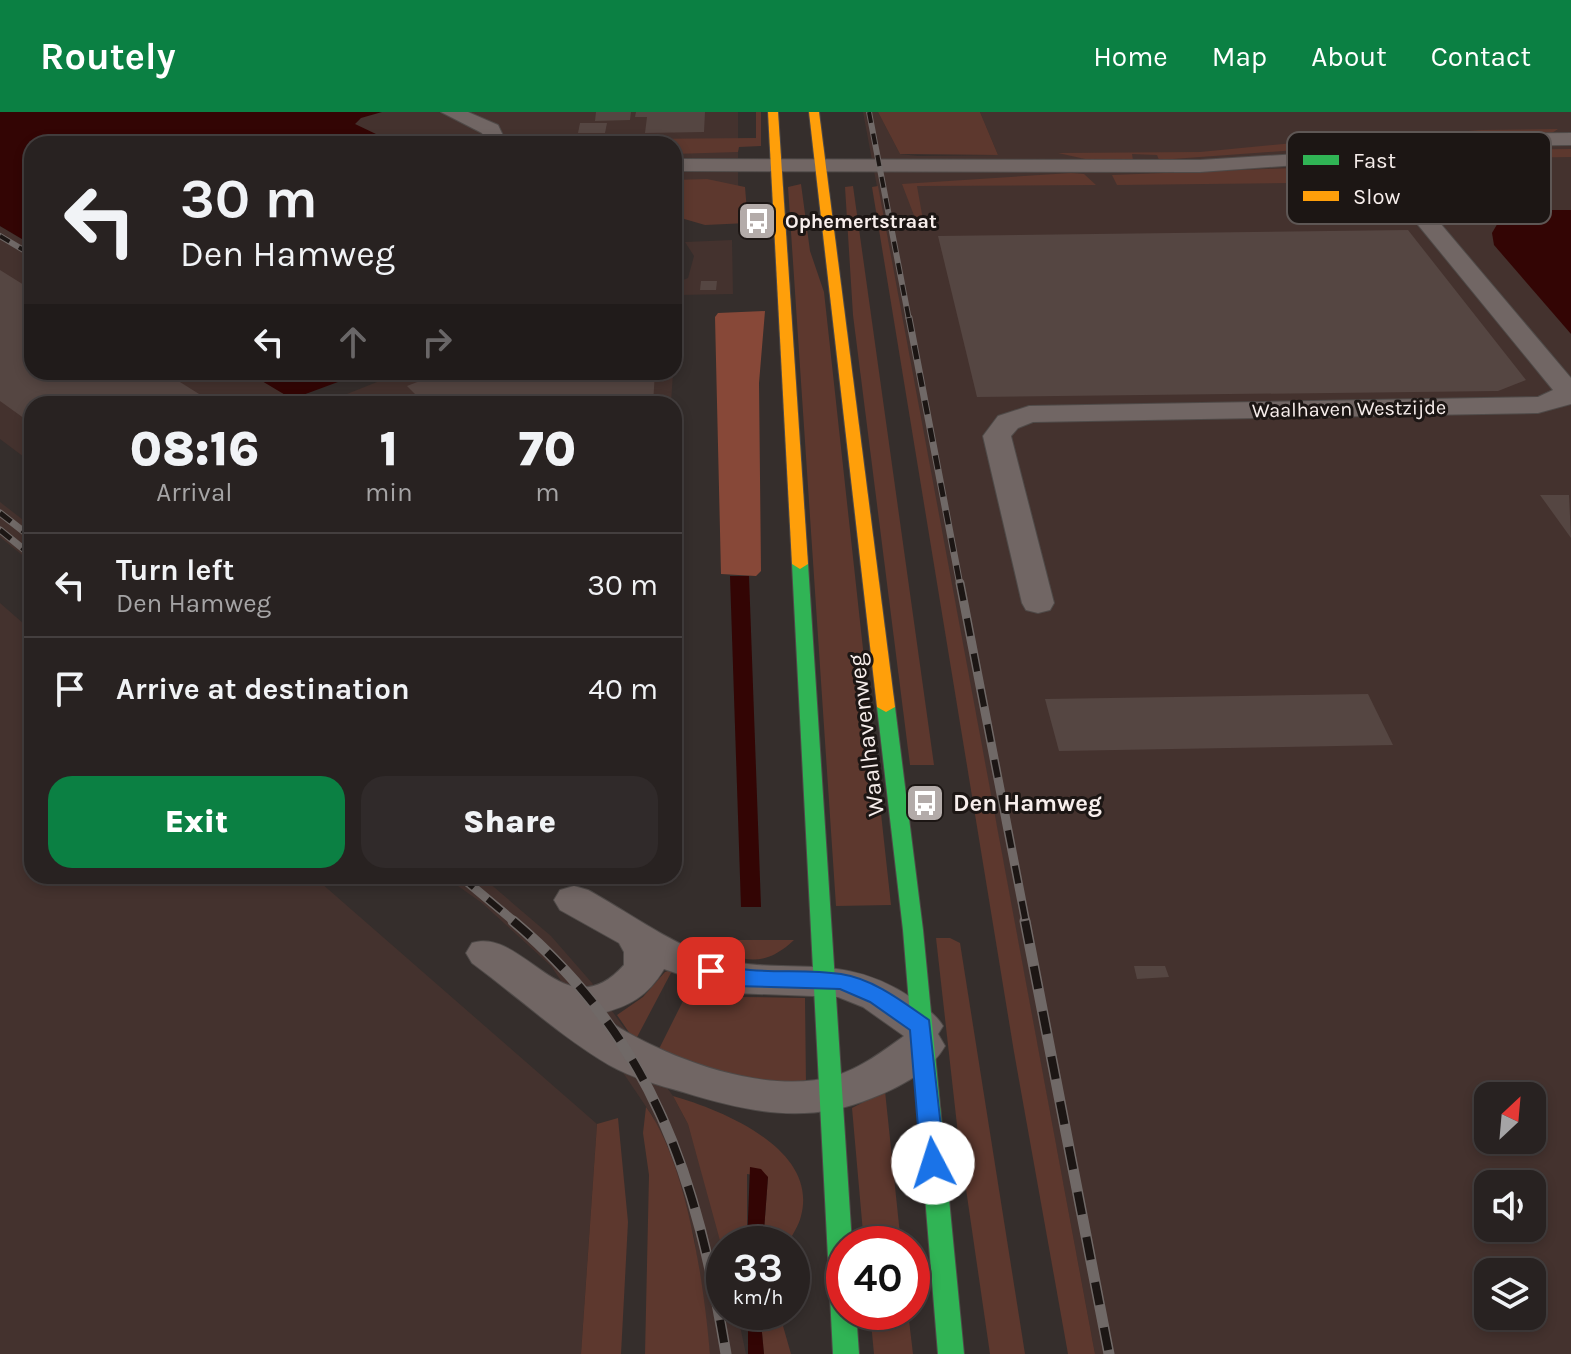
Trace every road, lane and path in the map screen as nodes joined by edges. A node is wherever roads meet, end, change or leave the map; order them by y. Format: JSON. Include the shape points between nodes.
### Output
{"nodes":[{"id":1,"x":451,"y":112,"type":"edge"},
{"id":2,"x":773,"y":112,"type":"edge"},
{"id":3,"x":814,"y":112,"type":"edge"},
{"id":4,"x":494,"y":136,"type":"edge"},
{"id":5,"x":1551,"y":139,"type":"edge"},
{"id":6,"x":1571,"y":139,"type":"edge"},
{"id":7,"x":1287,"y":160,"type":"edge"},
{"id":8,"x":682,"y":165,"type":"edge"},
{"id":9,"x":778,"y":168,"type":"junction"},
{"id":10,"x":821,"y":168,"type":"junction"},
{"id":11,"x":682,"y":172,"type":"edge"},
{"id":12,"x":1429,"y":224,"type":"edge"},
{"id":13,"x":1038,"y":603,"type":"dead end"},
{"id":14,"x":574,"y":900,"type":"dead end"},
{"id":15,"x":635,"y":936,"type":"junction"},
{"id":16,"x":822,"y":980,"type":"junction"},
{"id":17,"x":922,"y":1036,"type":"junction"},
{"id":18,"x":829,"y":1095,"type":"junction"},
{"id":19,"x":758,"y":1097,"type":"junction"},
{"id":20,"x":836,"y":1170,"type":"junction"},
{"id":21,"x":846,"y":1354,"type":"edge"},
{"id":22,"x":951,"y":1354,"type":"edge"}],
"edges":[{"from":1,"to":4,"type":"street","via":[[491,129]]},
{"from":2,"to":9,"type":"street"},
{"from":3,"to":10,"type":"street","name":"Waalhavenweg"},
{"from":5,"to":6,"type":"street"},
{"from":7,"to":10,"type":"street","via":[[1200,166]]},
{"from":8,"to":9,"type":"street"},
{"from":9,"to":10,"type":"street"},
{"from":9,"to":11,"type":"street"},
{"from":9,"to":16,"type":"street"},
{"from":10,"to":17,"type":"street","name":"Waalhavenweg"},
{"from":12,"to":13,"type":"street","name":"Waalhaven Westzijde","via":[[1567,394],[1538,405],[1029,414],[1008,422],[997,436]]},
{"from":14,"to":15,"type":"street"},
{"from":15,"to":16,"type":"street","via":[[688,964],[734,978]]},
{"from":15,"to":19,"type":"street","via":[[644,949],[642,969],[611,997],[570,1002],[512,971],[641,1061]]},
{"from":16,"to":17,"type":"street","via":[[878,996]]},
{"from":16,"to":18,"type":"street"},
{"from":17,"to":18,"type":"street","via":[[889,1070]]},
{"from":17,"to":22,"type":"street","name":"Waalhavenweg"},
{"from":18,"to":19,"type":"street","via":[[793,1101]]},
{"from":18,"to":20,"type":"street"},
{"from":19,"to":20,"type":"street","via":[[803,1127]]},
{"from":20,"to":21,"type":"street"}]}
